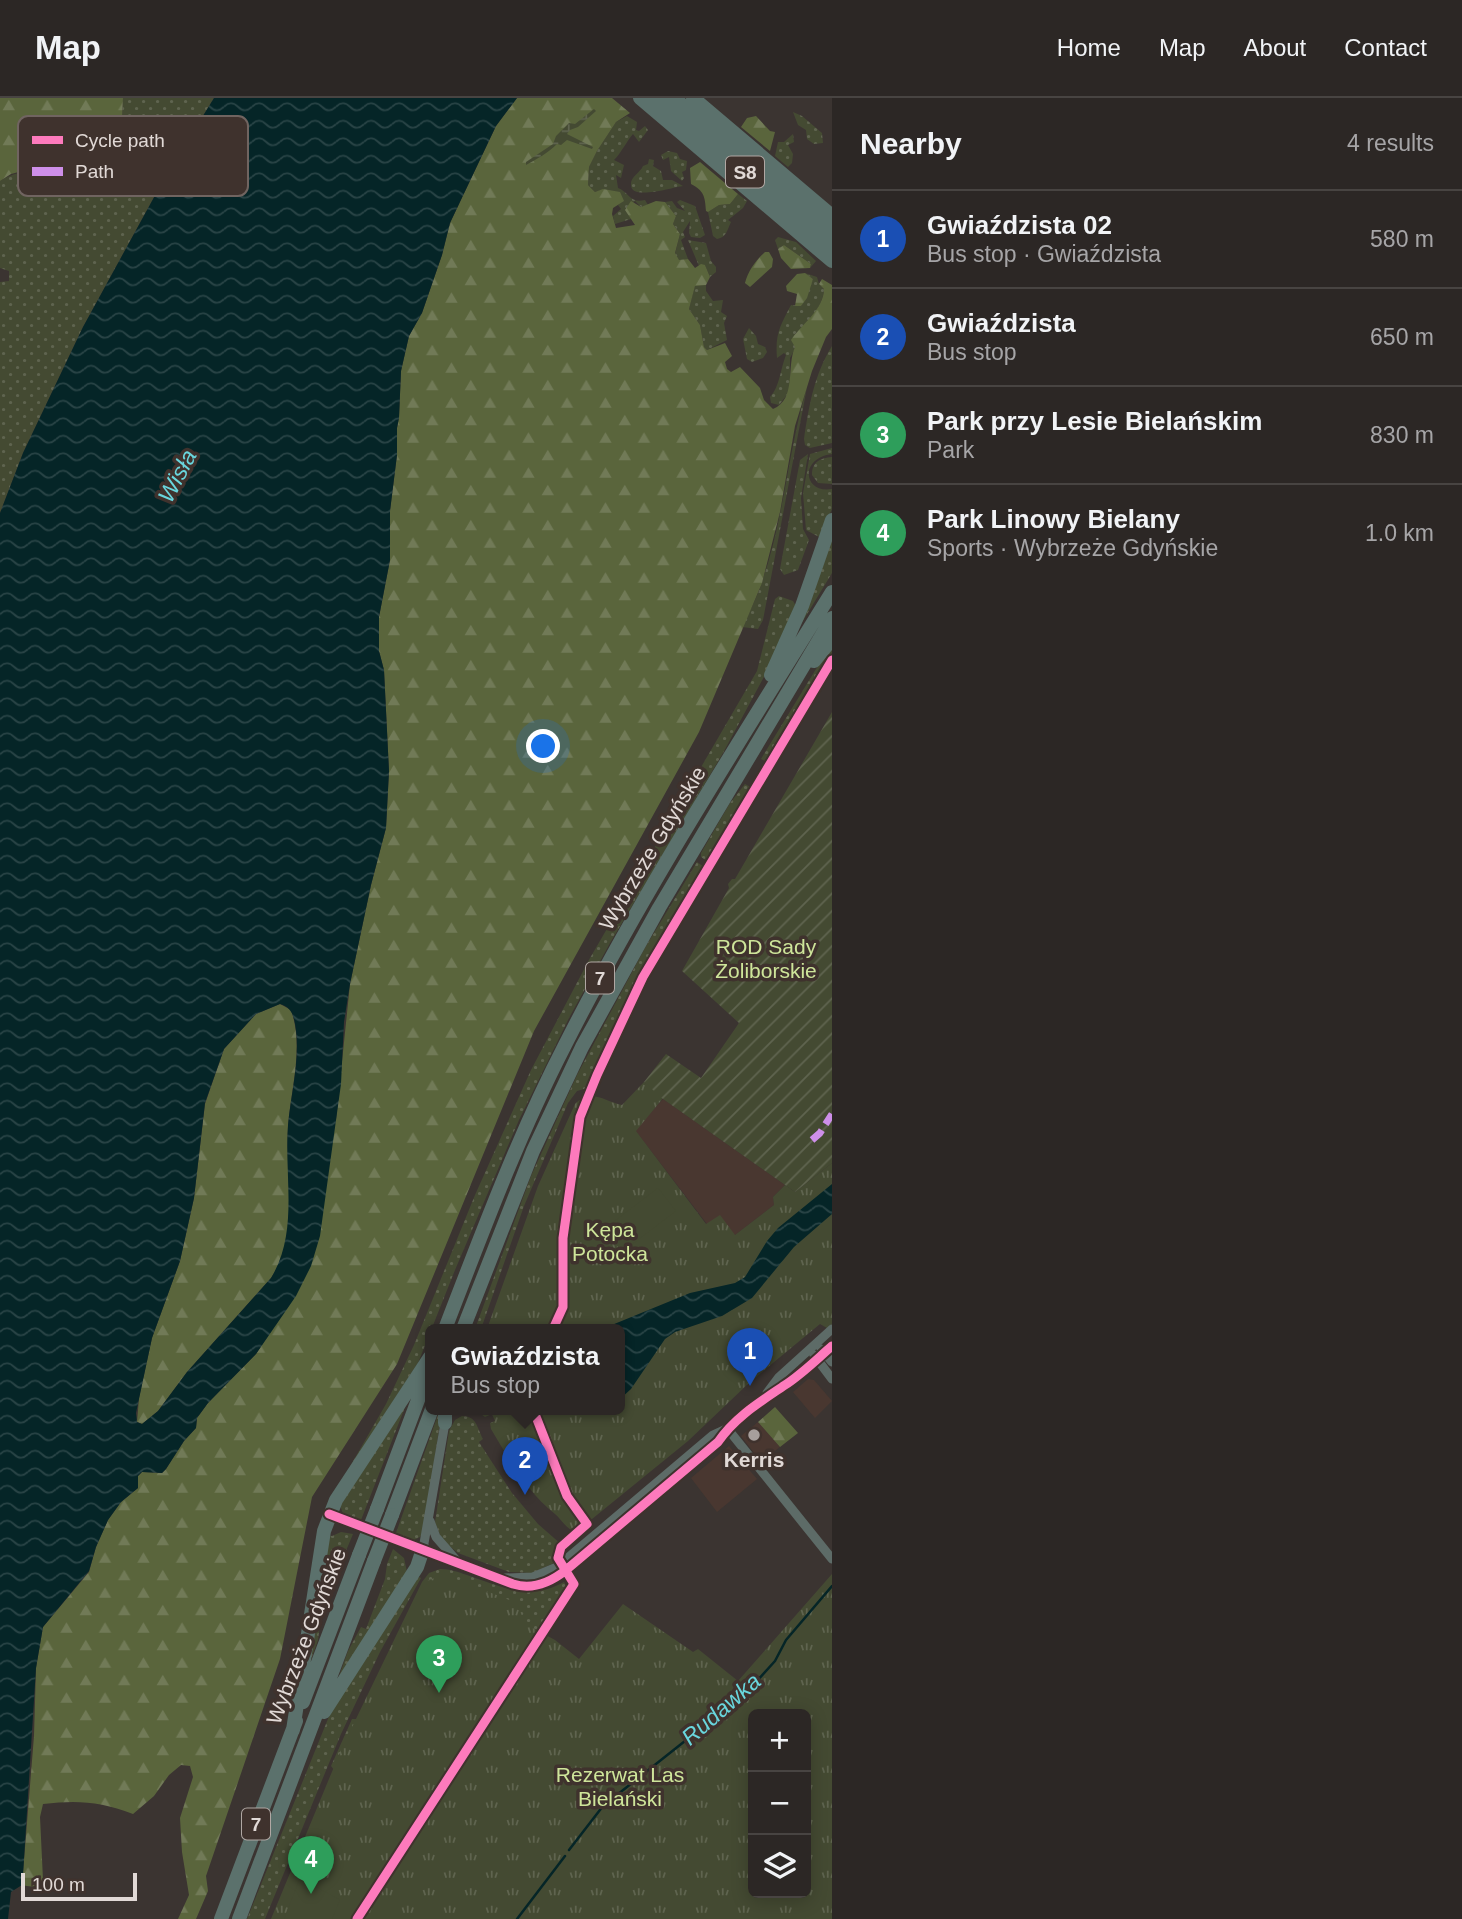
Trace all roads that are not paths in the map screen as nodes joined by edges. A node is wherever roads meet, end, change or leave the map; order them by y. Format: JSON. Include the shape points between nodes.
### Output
{"nodes":[{"id":1,"x":640,"y":98,"type":"edge"},
{"id":2,"x":658,"y":98,"type":"edge"},
{"id":3,"x":674,"y":98,"type":"edge"},
{"id":4,"x":693,"y":98,"type":"edge"},
{"id":5,"x":832,"y":216,"type":"edge"},
{"id":6,"x":832,"y":232,"type":"edge"},
{"id":7,"x":832,"y":246,"type":"edge"},
{"id":8,"x":832,"y":261,"type":"edge"},
{"id":9,"x":832,"y":520,"type":"edge"},
{"id":10,"x":832,"y":592,"type":"edge"},
{"id":11,"x":832,"y":618,"type":"edge"},
{"id":12,"x":832,"y":639,"type":"edge"},
{"id":13,"x":788,"y":691,"type":"junction"},
{"id":14,"x":724,"y":766,"type":"junction"},
{"id":15,"x":447,"y":1324,"type":"edge"},
{"id":16,"x":465,"y":1324,"type":"edge"},
{"id":17,"x":832,"y":1329,"type":"edge"},
{"id":18,"x":813,"y":1346,"type":"junction"},
{"id":19,"x":828,"y":1349,"type":"edge"},
{"id":20,"x":816,"y":1359,"type":"junction"},
{"id":21,"x":832,"y":1362,"type":"edge"},
{"id":22,"x":425,"y":1365,"type":"edge"},
{"id":23,"x":832,"y":1379,"type":"edge"},
{"id":24,"x":425,"y":1380,"type":"edge"},
{"id":25,"x":764,"y":1397,"type":"junction"},
{"id":26,"x":430,"y":1415,"type":"edge"},
{"id":27,"x":445,"y":1416,"type":"edge"},
{"id":28,"x":727,"y":1428,"type":"junction"},
{"id":29,"x":329,"y":1514,"type":"junction"},
{"id":30,"x":430,"y":1520,"type":"junction"},
{"id":31,"x":582,"y":1545,"type":"junction"},
{"id":32,"x":595,"y":1545,"type":"junction"},
{"id":33,"x":423,"y":1549,"type":"junction"},
{"id":34,"x":832,"y":1559,"type":"edge"},
{"id":35,"x":459,"y":1563,"type":"junction"},
{"id":36,"x":500,"y":1578,"type":"junction"},
{"id":37,"x":293,"y":1730,"type":"junction"},
{"id":38,"x":308,"y":1736,"type":"junction"},
{"id":39,"x":221,"y":1919,"type":"edge"},
{"id":40,"x":239,"y":1919,"type":"edge"}],
"edges":[{"from":1,"to":8,"type":"highway"},
{"from":2,"to":7,"type":"highway","number":"S8"},
{"from":3,"to":6,"type":"highway","number":"S8"},
{"from":4,"to":5,"type":"highway"},
{"from":9,"to":14,"type":"highway","via":[[788,640]]},
{"from":10,"to":14,"type":"highway","name":"Wybrzeże Gdyńskie","number":"7"},
{"from":11,"to":13,"type":"highway","name":"Wybrzeże Gdyńskie"},
{"from":12,"to":13,"type":"highway","number":"7"},
{"from":13,"to":16,"type":"highway","name":"Wybrzeże Gdyńskie","number":"7","via":[[582,1046],[529,1161]]},
{"from":14,"to":15,"type":"highway","name":"Wybrzeże Gdyńskie","number":"7","via":[[564,1046],[512,1159]]},
{"from":17,"to":18,"type":"street"},
{"from":18,"to":19,"type":"street"},
{"from":18,"to":20,"type":"street"},
{"from":18,"to":25,"type":"street"},
{"from":19,"to":20,"type":"street"},
{"from":19,"to":21,"type":"street"},
{"from":20,"to":23,"type":"street"},
{"from":20,"to":25,"type":"street"},
{"from":22,"to":29,"type":"highway"},
{"from":24,"to":37,"type":"highway","name":"Wybrzeże Gdyńskie","number":"7","bridge":true},
{"from":25,"to":28,"type":"street"},
{"from":26,"to":38,"type":"highway","name":"Wybrzeże Gdyńskie","number":"7","bridge":true},
{"from":27,"to":30,"type":"street"},
{"from":28,"to":31,"type":"street"},
{"from":28,"to":32,"type":"street","via":[[718,1442]]},
{"from":28,"to":34,"type":"street"},
{"from":29,"to":33,"type":"street"},
{"from":29,"to":37,"type":"highway"},
{"from":30,"to":33,"type":"street"},
{"from":30,"to":35,"type":"street","via":[[440,1543]]},
{"from":31,"to":32,"type":"street"},
{"from":31,"to":36,"type":"street","via":[[546,1573]]},
{"from":32,"to":36,"type":"street","via":[[549,1581],[525,1586]]},
{"from":33,"to":35,"type":"street"},
{"from":33,"to":38,"type":"highway","via":[[417,1567]]},
{"from":35,"to":36,"type":"street"},
{"from":37,"to":39,"type":"highway","name":"Wybrzeże Gdyńskie","number":"7"},
{"from":38,"to":40,"type":"highway","name":"Wybrzeże Gdyńskie","number":"7"}]}
